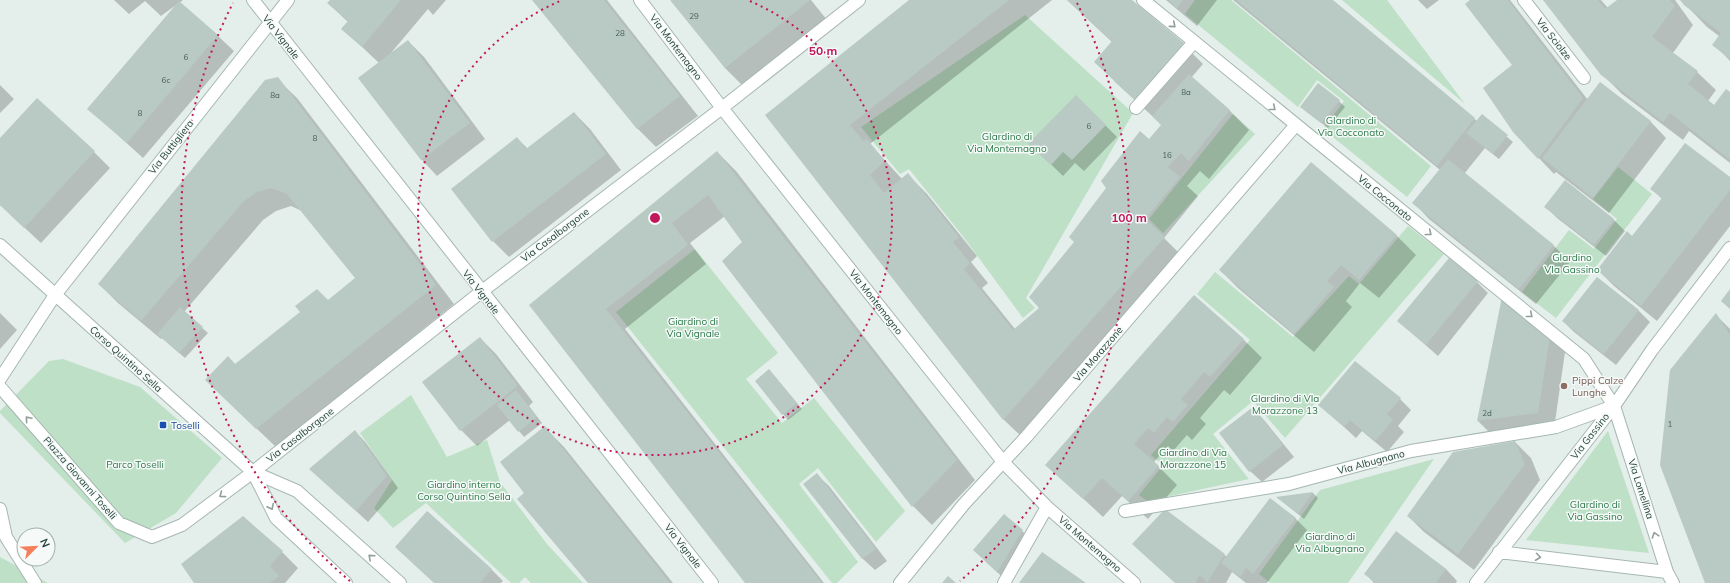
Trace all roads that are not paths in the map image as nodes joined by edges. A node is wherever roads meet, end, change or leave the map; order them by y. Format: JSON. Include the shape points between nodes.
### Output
{"nodes":[{"id":1,"x":253,"y":0,"type":"edge"},
{"id":2,"x":288,"y":0,"type":"edge"},
{"id":3,"x":640,"y":0,"type":"edge"},
{"id":4,"x":859,"y":0,"type":"edge"},
{"id":5,"x":1143,"y":0,"type":"edge"},
{"id":6,"x":1524,"y":0,"type":"edge"},
{"id":7,"x":270,"y":23,"type":"junction"},
{"id":8,"x":1194,"y":42,"type":"junction"},
{"id":9,"x":1584,"y":78,"type":"dead end"},
{"id":10,"x":722,"y":108,"type":"junction"},
{"id":11,"x":1136,"y":108,"type":"dead end"},
{"id":12,"x":1295,"y":126,"type":"junction"},
{"id":13,"x":0,"y":245,"type":"edge"},
{"id":14,"x":1730,"y":248,"type":"edge"},
{"id":15,"x":481,"y":292,"type":"junction"},
{"id":16,"x":55,"y":295,"type":"junction"},
{"id":17,"x":0,"y":379,"type":"edge"},
{"id":18,"x":0,"y":388,"type":"edge"},
{"id":19,"x":1614,"y":406,"type":"junction"},
{"id":20,"x":1004,"y":462,"type":"junction"},
{"id":21,"x":253,"y":472,"type":"junction"},
{"id":22,"x":1047,"y":507,"type":"junction"},
{"id":23,"x":0,"y":509,"type":"edge"},
{"id":24,"x":1125,"y":511,"type":"dead end"},
{"id":25,"x":1499,"y":552,"type":"junction"},
{"id":26,"x":1667,"y":572,"type":"junction"},
{"id":27,"x":34,"y":583,"type":"edge"},
{"id":28,"x":346,"y":583,"type":"edge"},
{"id":29,"x":400,"y":583,"type":"edge"},
{"id":30,"x":712,"y":583,"type":"edge"},
{"id":31,"x":900,"y":583,"type":"edge"},
{"id":32,"x":1004,"y":583,"type":"edge"},
{"id":33,"x":1134,"y":583,"type":"edge"},
{"id":34,"x":1476,"y":583,"type":"edge"},
{"id":35,"x":1673,"y":583,"type":"edge"}],
"edges":[{"from":1,"to":7,"type":"street","name":"Via Vignale"},
{"from":2,"to":7,"type":"street","name":"Via Buttigliera"},
{"from":3,"to":10,"type":"street","name":"Via Montemagno"},
{"from":4,"to":10,"type":"street","name":"Via Casalborgone"},
{"from":5,"to":8,"type":"street","name":"Via Cocconato","one_way":true},
{"from":6,"to":9,"type":"street","name":"Via Sciolze"},
{"from":7,"to":15,"type":"street","name":"Via Vignale"},
{"from":7,"to":16,"type":"street","name":"Via Buttigliera"},
{"from":8,"to":11,"type":"street"},
{"from":8,"to":12,"type":"street","name":"Via Cocconato","one_way":true},
{"from":10,"to":15,"type":"street","name":"Via Casalborgone"},
{"from":10,"to":20,"type":"street","name":"Via Montemagno"},
{"from":12,"to":19,"type":"street","name":"Via Cocconato","one_way":true,"via":[[1584,359]]},
{"from":12,"to":20,"type":"street","name":"Via Morazzone"},
{"from":13,"to":16,"type":"street","name":"Corso Quintino Sella"},
{"from":14,"to":19,"type":"street","name":"Via Gassino","via":[[1652,350]]},
{"from":15,"to":21,"type":"street","name":"Via Casalborgone"},
{"from":15,"to":30,"type":"street","name":"Via Vignale"},
{"from":16,"to":17,"type":"street"},
{"from":16,"to":21,"type":"street","name":"Corso Quintino Sella"},
{"from":21,"to":18,"type":"street","name":"Piazza Giovanni Toselli","one_way":true,"via":[[182,525],[152,537],[120,523]]},
{"from":19,"to":24,"type":"street","name":"Via Albugnano","via":[[1556,428],[1411,451],[1289,484]]},
{"from":19,"to":25,"type":"street","name":"Via Gassino"},
{"from":26,"to":19,"type":"street","name":"Via Lomellina","one_way":true},
{"from":20,"to":22,"type":"street","name":"Via Montemagno"},
{"from":20,"to":31,"type":"street","name":"Via Morazzone","via":[[964,504]]},
{"from":21,"to":28,"type":"street","name":"Corso Quintino Sella","one_way":true,"via":[[276,518]]},
{"from":29,"to":21,"type":"street","name":"Corso Quintino Sella","one_way":true,"via":[[298,491]]},
{"from":22,"to":32,"type":"street"},
{"from":22,"to":33,"type":"street","name":"Via Montemagno"},
{"from":23,"to":27,"type":"street","via":[[6,537]]},
{"from":25,"to":26,"type":"street","one_way":true},
{"from":25,"to":34,"type":"street","name":"Via Gassino"},
{"from":26,"to":35,"type":"street","name":"Via Lomellina"}]}
